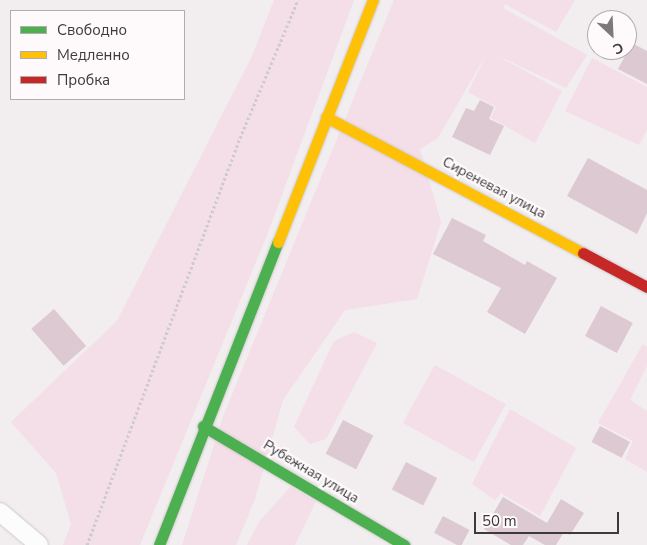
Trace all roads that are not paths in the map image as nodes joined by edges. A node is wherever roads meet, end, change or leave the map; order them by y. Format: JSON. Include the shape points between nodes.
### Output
{"nodes":[{"id":1,"x":373,"y":0,"type":"edge"},
{"id":2,"x":326,"y":117,"type":"junction"},
{"id":3,"x":647,"y":287,"type":"edge"},
{"id":4,"x":203,"y":426,"type":"junction"},
{"id":5,"x":0,"y":512,"type":"edge"},
{"id":6,"x":39,"y":545,"type":"edge"},
{"id":7,"x":159,"y":545,"type":"edge"},
{"id":8,"x":404,"y":545,"type":"edge"}],
"edges":[{"from":1,"to":2,"type":"street"},
{"from":2,"to":3,"type":"street","name":"Сиреневая улица"},
{"from":2,"to":4,"type":"street"},
{"from":4,"to":7,"type":"street"},
{"from":4,"to":8,"type":"street","name":"Рубежная улица"},
{"from":5,"to":6,"type":"street"}]}
